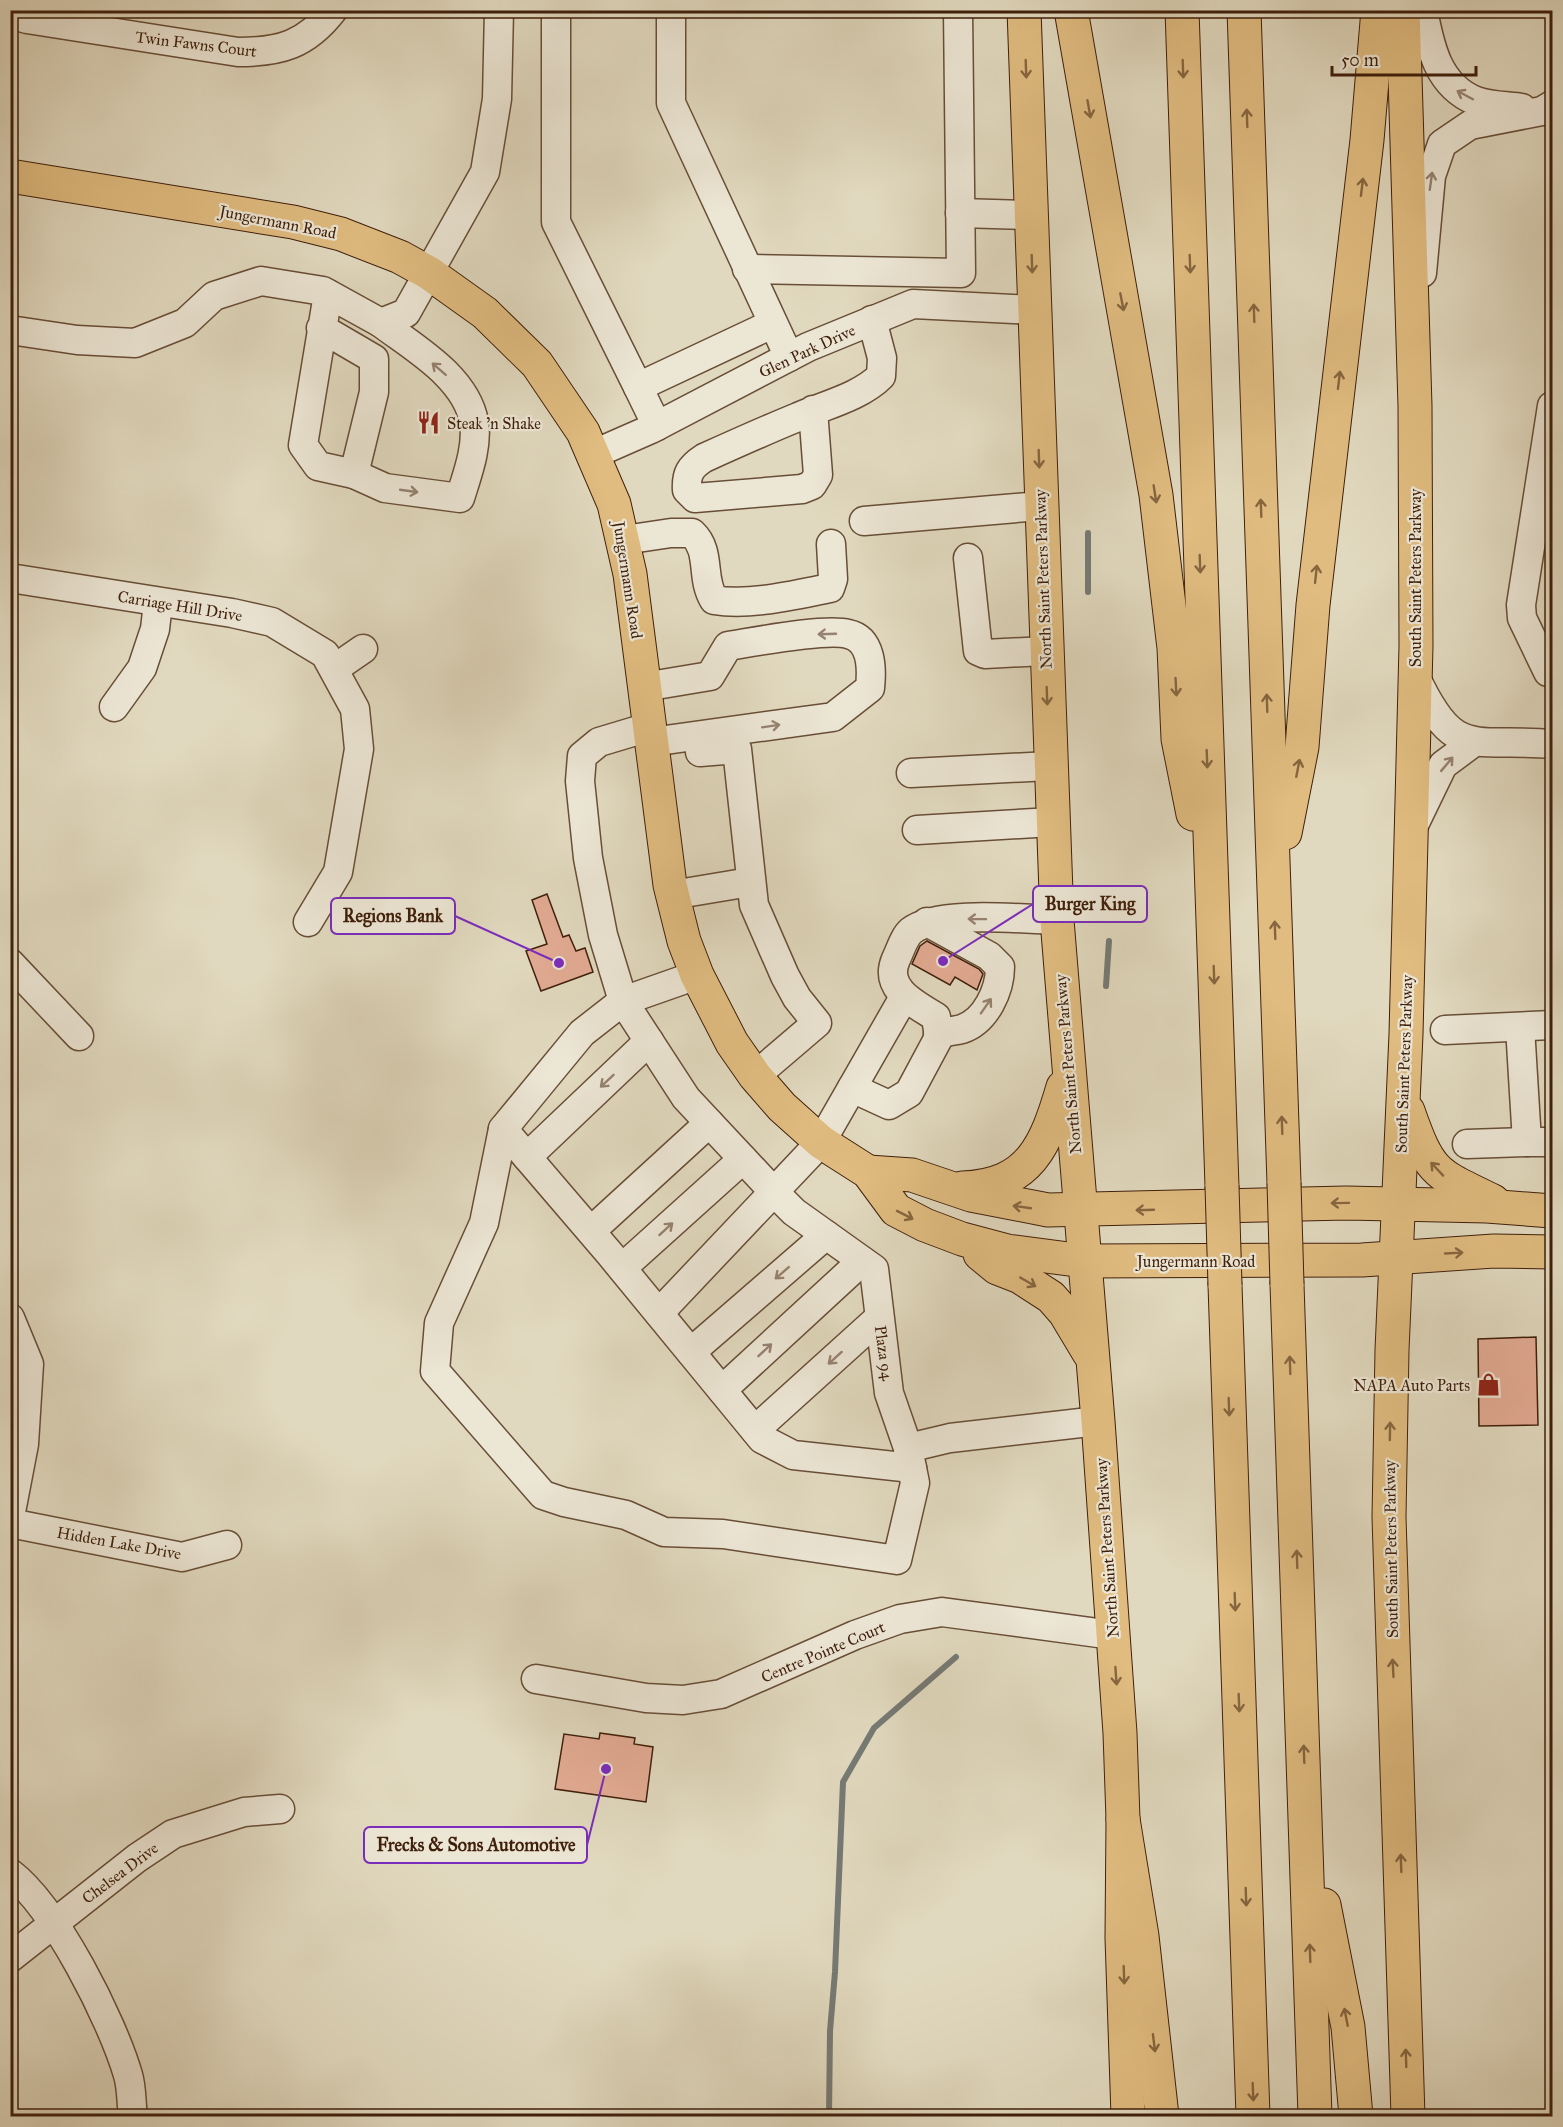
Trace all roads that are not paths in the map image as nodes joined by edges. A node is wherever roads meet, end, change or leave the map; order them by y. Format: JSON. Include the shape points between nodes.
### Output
{"nodes":[{"id":1,"x":333,"y":10,"type":"edge"},
{"id":2,"x":500,"y":10,"type":"edge"},
{"id":3,"x":556,"y":10,"type":"edge"},
{"id":4,"x":671,"y":10,"type":"edge"},
{"id":5,"x":958,"y":10,"type":"edge"},
{"id":6,"x":1024,"y":10,"type":"edge"},
{"id":7,"x":1071,"y":10,"type":"edge"},
{"id":8,"x":1182,"y":10,"type":"edge"},
{"id":9,"x":1244,"y":10,"type":"edge"},
{"id":10,"x":1378,"y":10,"type":"edge"},
{"id":11,"x":1403,"y":10,"type":"edge"},
{"id":12,"x":1423,"y":10,"type":"edge"},
{"id":13,"x":10,"y":14,"type":"edge"},
{"id":14,"x":1547,"y":108,"type":"edge"},
{"id":15,"x":10,"y":176,"type":"edge"},
{"id":16,"x":960,"y":213,"type":"junction"},
{"id":17,"x":1030,"y":216,"type":"junction"},
{"id":18,"x":747,"y":269,"type":"junction"},
{"id":19,"x":429,"y":273,"type":"junction"},
{"id":20,"x":328,"y":294,"type":"junction"},
{"id":21,"x":1034,"y":310,"type":"junction"},
{"id":22,"x":872,"y":320,"type":"junction"},
{"id":23,"x":381,"y":322,"type":"junction"},
{"id":24,"x":772,"y":324,"type":"junction"},
{"id":25,"x":321,"y":328,"type":"junction"},
{"id":26,"x":10,"y":330,"type":"edge"},
{"id":27,"x":1413,"y":343,"type":"junction"},
{"id":28,"x":789,"y":357,"type":"junction"},
{"id":29,"x":638,"y":387,"type":"junction"},
{"id":30,"x":1552,"y":406,"type":"edge"},
{"id":31,"x":813,"y":410,"type":"junction"},
{"id":32,"x":657,"y":426,"type":"junction"},
{"id":33,"x":594,"y":454,"type":"junction"},
{"id":34,"x":354,"y":474,"type":"junction"},
{"id":35,"x":1040,"y":506,"type":"junction"},
{"id":36,"x":864,"y":521,"type":"dead end"},
{"id":37,"x":624,"y":540,"type":"junction"},
{"id":38,"x":831,"y":544,"type":"dead end"},
{"id":39,"x":968,"y":558,"type":"dead end"},
{"id":40,"x":10,"y":578,"type":"edge"},
{"id":41,"x":158,"y":603,"type":"junction"},
{"id":42,"x":363,"y":649,"type":"dead end"},
{"id":43,"x":1045,"y":651,"type":"junction"},
{"id":44,"x":334,"y":669,"type":"junction"},
{"id":45,"x":1552,"y":673,"type":"edge"},
{"id":46,"x":1415,"y":676,"type":"junction"},
{"id":47,"x":644,"y":687,"type":"junction"},
{"id":48,"x":114,"y":707,"type":"dead end"},
{"id":49,"x":651,"y":742,"type":"junction"},
{"id":50,"x":1474,"y":742,"type":"junction"},
{"id":51,"x":1552,"y":744,"type":"edge"},
{"id":52,"x":1049,"y":766,"type":"junction"},
{"id":53,"x":911,"y":773,"type":"dead end"},
{"id":54,"x":1052,"y":822,"type":"junction"},
{"id":55,"x":917,"y":830,"type":"dead end"},
{"id":56,"x":1411,"y":832,"type":"junction"},
{"id":57,"x":750,"y":882,"type":"junction"},
{"id":58,"x":1274,"y":887,"type":"junction"},
{"id":59,"x":672,"y":895,"type":"junction"},
{"id":60,"x":1212,"y":916,"type":"junction"},
{"id":61,"x":1057,"y":920,"type":"junction"},
{"id":62,"x":308,"y":922,"type":"dead end"},
{"id":63,"x":927,"y":922,"type":"junction"},
{"id":64,"x":10,"y":963,"type":"edge"},
{"id":65,"x":697,"y":975,"type":"junction"},
{"id":66,"x":904,"y":997,"type":"junction"},
{"id":67,"x":623,"y":1001,"type":"junction"},
{"id":68,"x":1552,"y":1025,"type":"edge"},
{"id":69,"x":1520,"y":1027,"type":"junction"},
{"id":70,"x":1445,"y":1030,"type":"dead end"},
{"id":71,"x":938,"y":1033,"type":"junction"},
{"id":72,"x":79,"y":1036,"type":"dead end"},
{"id":73,"x":649,"y":1041,"type":"junction"},
{"id":74,"x":1068,"y":1071,"type":"junction"},
{"id":75,"x":755,"y":1076,"type":"junction"},
{"id":76,"x":852,"y":1088,"type":"junction"},
{"id":77,"x":1404,"y":1096,"type":"junction"},
{"id":78,"x":709,"y":1123,"type":"junction"},
{"id":79,"x":503,"y":1129,"type":"junction"},
{"id":80,"x":821,"y":1142,"type":"junction"},
{"id":81,"x":1540,"y":1142,"type":"edge"},
{"id":82,"x":1467,"y":1144,"type":"dead end"},
{"id":83,"x":527,"y":1157,"type":"junction"},
{"id":84,"x":744,"y":1160,"type":"junction"},
{"id":85,"x":868,"y":1172,"type":"junction"},
{"id":86,"x":949,"y":1188,"type":"junction"},
{"id":87,"x":773,"y":1191,"type":"junction"},
{"id":88,"x":1398,"y":1204,"type":"junction"},
{"id":89,"x":1506,"y":1207,"type":"junction"},
{"id":90,"x":1080,"y":1210,"type":"junction"},
{"id":91,"x":1552,"y":1211,"type":"edge"},
{"id":92,"x":591,"y":1231,"type":"junction"},
{"id":93,"x":826,"y":1235,"type":"junction"},
{"id":94,"x":962,"y":1239,"type":"junction"},
{"id":95,"x":1552,"y":1252,"type":"edge"},
{"id":96,"x":1552,"y":1257,"type":"edge"},
{"id":97,"x":1395,"y":1258,"type":"junction"},
{"id":98,"x":862,"y":1261,"type":"junction"},
{"id":99,"x":1084,"y":1261,"type":"junction"},
{"id":100,"x":622,"y":1269,"type":"junction"},
{"id":101,"x":659,"y":1313,"type":"junction"},
{"id":102,"x":10,"y":1318,"type":"edge"},
{"id":103,"x":879,"y":1318,"type":"junction"},
{"id":104,"x":691,"y":1352,"type":"junction"},
{"id":105,"x":1093,"y":1359,"type":"junction"},
{"id":106,"x":722,"y":1390,"type":"junction"},
{"id":107,"x":1098,"y":1421,"type":"junction"},
{"id":108,"x":755,"y":1430,"type":"junction"},
{"id":109,"x":910,"y":1458,"type":"junction"},
{"id":110,"x":10,"y":1517,"type":"edge"},
{"id":111,"x":10,"y":1523,"type":"edge"},
{"id":112,"x":227,"y":1545,"type":"dead end"},
{"id":113,"x":1113,"y":1635,"type":"junction"},
{"id":114,"x":536,"y":1679,"type":"dead end"},
{"id":115,"x":280,"y":1809,"type":"dead end"},
{"id":116,"x":1305,"y":1813,"type":"junction"},
{"id":117,"x":1123,"y":1819,"type":"junction"},
{"id":118,"x":10,"y":1873,"type":"edge"},
{"id":119,"x":52,"y":1923,"type":"junction"},
{"id":120,"x":10,"y":1958,"type":"edge"},
{"id":121,"x":133,"y":2116,"type":"edge"},
{"id":122,"x":1128,"y":2116,"type":"edge"},
{"id":123,"x":1162,"y":2116,"type":"edge"},
{"id":124,"x":1253,"y":2116,"type":"edge"},
{"id":125,"x":1315,"y":2116,"type":"edge"},
{"id":126,"x":1356,"y":2116,"type":"edge"},
{"id":127,"x":1408,"y":2116,"type":"edge"}],
"edges":[{"from":1,"to":13,"type":"street","name":"Twin Fawns Court","via":[[297,42],[270,52],[238,52]]},
{"from":2,"to":19,"type":"street","via":[[497,99],[485,172]]},
{"from":3,"to":29,"type":"street","via":[[556,222]]},
{"from":4,"to":18,"type":"street","via":[[671,103]]},
{"from":5,"to":16,"type":"street"},
{"from":6,"to":17,"type":"main road","name":"North Saint Peters Parkway","one_way":true},
{"from":7,"to":60,"type":"main road","one_way":true,"via":[[1156,495],[1174,648],[1178,739]]},
{"from":8,"to":60,"type":"main road","one_way":true},
{"from":58,"to":9,"type":"main road","one_way":true},
{"from":58,"to":10,"type":"main road","one_way":true,"via":[[1302,747]]},
{"from":11,"to":27,"type":"main road","name":"South Saint Peters Parkway"},
{"from":14,"to":12,"type":"street","one_way":true,"via":[[1478,102],[1455,90],[1441,72]]},
{"from":27,"to":14,"type":"street","one_way":true,"via":[[1431,176],[1442,144],[1470,125]]},
{"from":15,"to":19,"type":"main road","name":"Jungermann Road","via":[[293,222],[341,234]]},
{"from":16,"to":17,"type":"street"},
{"from":16,"to":18,"type":"street","via":[[961,273]]},
{"from":17,"to":21,"type":"main road","name":"North Saint Peters Parkway","one_way":true},
{"from":18,"to":24,"type":"street"},
{"from":19,"to":23,"type":"street","via":[[406,313]]},
{"from":19,"to":33,"type":"main road","name":"Jungermann Road","via":[[485,314],[537,364],[559,393]]},
{"from":20,"to":23,"type":"street"},
{"from":20,"to":25,"type":"street"},
{"from":20,"to":26,"type":"street","via":[[261,281],[214,296],[185,322],[135,343],[77,340]]},
{"from":21,"to":22,"type":"street","name":"Glen Park Drive","via":[[913,304]]},
{"from":21,"to":35,"type":"main road","name":"North Saint Peters Parkway","one_way":true},
{"from":22,"to":28,"type":"street","name":"Glen Park Drive"},
{"from":22,"to":31,"type":"street","via":[[882,358],[881,376],[869,387]]},
{"from":34,"to":23,"type":"street","one_way":true,"via":[[385,488],[460,498],[472,459],[474,421],[459,387]]},
{"from":24,"to":28,"type":"street"},
{"from":24,"to":29,"type":"street"},
{"from":25,"to":34,"type":"street","via":[[374,359],[374,393]]},
{"from":25,"to":34,"type":"street","via":[[303,445],[318,466]]},
{"from":27,"to":46,"type":"main road","name":"South Saint Peters Parkway"},
{"from":28,"to":32,"type":"street","name":"Glen Park Drive"},
{"from":29,"to":32,"type":"street"},
{"from":30,"to":45,"type":"street","via":[[1521,605],[1522,618],[1548,672]]},
{"from":31,"to":31,"type":"street","via":[[694,464],[686,475],[687,490],[695,498],[714,498],[812,485],[818,475]]},
{"from":32,"to":33,"type":"street","name":"Glen Park Drive"},
{"from":33,"to":37,"type":"main road","name":"Jungermann Road"},
{"from":35,"to":36,"type":"street"},
{"from":35,"to":43,"type":"main road","name":"North Saint Peters Parkway"},
{"from":37,"to":38,"type":"street","via":[[671,532],[692,533],[702,542],[708,591],[714,600],[725,602],[830,588]]},
{"from":37,"to":47,"type":"main road","name":"Jungermann Road"},
{"from":39,"to":43,"type":"street","via":[[978,651]]},
{"from":40,"to":41,"type":"street","name":"Carriage Hill Drive"},
{"from":41,"to":44,"type":"street","name":"Carriage Hill Drive","via":[[272,622],[325,654]]},
{"from":41,"to":48,"type":"street","via":[[142,668]]},
{"from":42,"to":44,"type":"street"},
{"from":43,"to":52,"type":"main road","name":"North Saint Peters Parkway","one_way":true},
{"from":44,"to":62,"type":"street","name":"Carriage Hill Drive","via":[[355,709],[359,748],[338,872]]},
{"from":46,"to":50,"type":"street","via":[[1439,721],[1453,735]]},
{"from":46,"to":56,"type":"main road","name":"South Saint Peters Parkway"},
{"from":47,"to":49,"type":"main road","name":"Jungermann Road"},
{"from":49,"to":47,"type":"street","one_way":true,"via":[[833,717],[870,688],[872,669],[866,647],[849,634],[825,633],[728,646],[710,676]]},
{"from":49,"to":57,"type":"street","via":[[737,749]]},
{"from":49,"to":59,"type":"main road","name":"Jungermann Road"},
{"from":49,"to":67,"type":"street","name":"Plaza 94","via":[[599,742],[582,756],[580,781],[588,858],[603,935]]},
{"from":50,"to":51,"type":"street"},
{"from":56,"to":50,"type":"street","one_way":true,"via":[[1443,765]]},
{"from":52,"to":53,"type":"street"},
{"from":52,"to":54,"type":"main road","name":"North Saint Peters Parkway"},
{"from":54,"to":55,"type":"street"},
{"from":54,"to":61,"type":"main road","name":"North Saint Peters Parkway"},
{"from":56,"to":77,"type":"main road","name":"South Saint Peters Parkway"},
{"from":57,"to":59,"type":"street"},
{"from":57,"to":75,"type":"street","via":[[754,905],[776,957],[797,998],[817,1023]]},
{"from":116,"to":58,"type":"main road","one_way":true,"bridge":true},
{"from":59,"to":65,"type":"main road","name":"Jungermann Road"},
{"from":60,"to":124,"type":"main road","one_way":true,"bridge":true},
{"from":61,"to":63,"type":"street","one_way":true,"via":[[951,918]]},
{"from":61,"to":74,"type":"main road","name":"North Saint Peters Parkway"},
{"from":63,"to":66,"type":"street","via":[[908,933],[894,965],[892,978]]},
{"from":71,"to":63,"type":"street","one_way":true,"via":[[963,1029],[977,1019],[996,993],[1000,967],[989,956]]},
{"from":64,"to":72,"type":"street"},
{"from":65,"to":67,"type":"street"},
{"from":65,"to":75,"type":"main road","name":"Jungermann Road","via":[[732,1042]]},
{"from":66,"to":71,"type":"street","via":[[936,1017]]},
{"from":66,"to":76,"type":"street"},
{"from":67,"to":73,"type":"street","name":"Plaza 94"},
{"from":67,"to":79,"type":"street","via":[[582,1033]]},
{"from":68,"to":69,"type":"street"},
{"from":69,"to":70,"type":"street"},
{"from":69,"to":81,"type":"street"},
{"from":71,"to":76,"type":"street","via":[[909,1093],[889,1105]]},
{"from":73,"to":78,"type":"street","name":"Plaza 94","via":[[686,1098]]},
{"from":73,"to":83,"type":"street","one_way":true},
{"from":74,"to":86,"type":"main road","via":[[1048,1135],[1022,1170],[982,1187]]},
{"from":74,"to":90,"type":"main road","name":"North Saint Peters Parkway"},
{"from":75,"to":80,"type":"main road","name":"Jungermann Road"},
{"from":76,"to":80,"type":"street"},
{"from":77,"to":88,"type":"main road","name":"South Saint Peters Parkway"},
{"from":89,"to":77,"type":"main road","one_way":true,"via":[[1436,1170],[1423,1151]]},
{"from":78,"to":84,"type":"street","name":"Plaza 94"},
{"from":78,"to":92,"type":"street"},
{"from":79,"to":83,"type":"street"},
{"from":79,"to":109,"type":"street","name":"Plaza 94","via":[[484,1223],[439,1323],[435,1371],[543,1495],[626,1515],[664,1532],[723,1534],[897,1560],[915,1483]]},
{"from":80,"to":85,"type":"main road","name":"Jungermann Road"},
{"from":80,"to":87,"type":"street"},
{"from":81,"to":82,"type":"street"},
{"from":83,"to":92,"type":"street"},
{"from":84,"to":87,"type":"street","name":"Plaza 94"},
{"from":100,"to":84,"type":"street","one_way":true},
{"from":85,"to":86,"type":"main road","name":"Jungermann Road","via":[[912,1175]]},
{"from":85,"to":94,"type":"main road","name":"Jungermann Road","one_way":true,"via":[[896,1210]]},
{"from":90,"to":86,"type":"main road","name":"Jungermann Road","one_way":true,"via":[[1009,1205]]},
{"from":87,"to":93,"type":"street","name":"Plaza 94"},
{"from":87,"to":101,"type":"street"},
{"from":88,"to":89,"type":"main road","name":"Jungermann Road"},
{"from":88,"to":90,"type":"main road","name":"Jungermann Road","one_way":true},
{"from":88,"to":97,"type":"main road","name":"South Saint Peters Parkway"},
{"from":89,"to":91,"type":"main road","name":"Jungermann Road"},
{"from":90,"to":99,"type":"main road","name":"North Saint Peters Parkway"},
{"from":92,"to":100,"type":"street"},
{"from":93,"to":98,"type":"street","name":"Plaza 94"},
{"from":93,"to":104,"type":"street","one_way":true},
{"from":94,"to":99,"type":"main road","name":"Jungermann Road","via":[[1007,1251]]},
{"from":94,"to":105,"type":"main road","one_way":true,"via":[[997,1269],[1020,1277],[1051,1297]]},
{"from":95,"to":96,"type":"street"},
{"from":97,"to":95,"type":"main road","name":"Jungermann Road","one_way":true,"via":[[1494,1251]]},
{"from":97,"to":99,"type":"main road","name":"Jungermann Road"},
{"from":127,"to":97,"type":"main road","name":"South Saint Peters Parkway","one_way":true,"via":[[1389,1517]]},
{"from":98,"to":103,"type":"street","name":"Plaza 94","via":[[874,1269]]},
{"from":106,"to":98,"type":"street","one_way":true},
{"from":99,"to":105,"type":"main road","name":"North Saint Peters Parkway"},
{"from":100,"to":101,"type":"street"},
{"from":101,"to":104,"type":"street"},
{"from":102,"to":110,"type":"street","via":[[29,1364],[24,1444]]},
{"from":103,"to":108,"type":"street","one_way":true},
{"from":103,"to":109,"type":"street","name":"Plaza 94","via":[[889,1394]]},
{"from":104,"to":106,"type":"street"},
{"from":105,"to":107,"type":"main road","name":"North Saint Peters Parkway"},
{"from":106,"to":108,"type":"street"},
{"from":107,"to":109,"type":"street","via":[[950,1438]]},
{"from":107,"to":113,"type":"main road","name":"North Saint Peters Parkway"},
{"from":108,"to":109,"type":"street","via":[[762,1439],[793,1455]]},
{"from":111,"to":112,"type":"street","name":"Hidden Lake Drive","via":[[182,1557]]},
{"from":113,"to":114,"type":"street","name":"Centre Pointe Court","via":[[942,1612],[900,1619],[855,1635],[758,1680],[712,1696],[683,1700],[646,1698]]},
{"from":113,"to":117,"type":"main road","name":"North Saint Peters Parkway","one_way":true},
{"from":115,"to":119,"type":"street","name":"Chelsea Drive","via":[[244,1812],[173,1834]]},
{"from":125,"to":116,"type":"main road","one_way":true},
{"from":126,"to":116,"type":"main road","one_way":true,"via":[[1348,2028]]},
{"from":117,"to":122,"type":"main road","name":"North Saint Peters Parkway","one_way":true,"via":[[1122,1938]]},
{"from":117,"to":123,"type":"main road","one_way":true,"via":[[1142,1936]]},
{"from":118,"to":119,"type":"street","via":[[24,1883]]},
{"from":119,"to":120,"type":"street","name":"Chelsea Drive"},
{"from":119,"to":121,"type":"street","via":[[101,2003],[129,2077]]}]}
